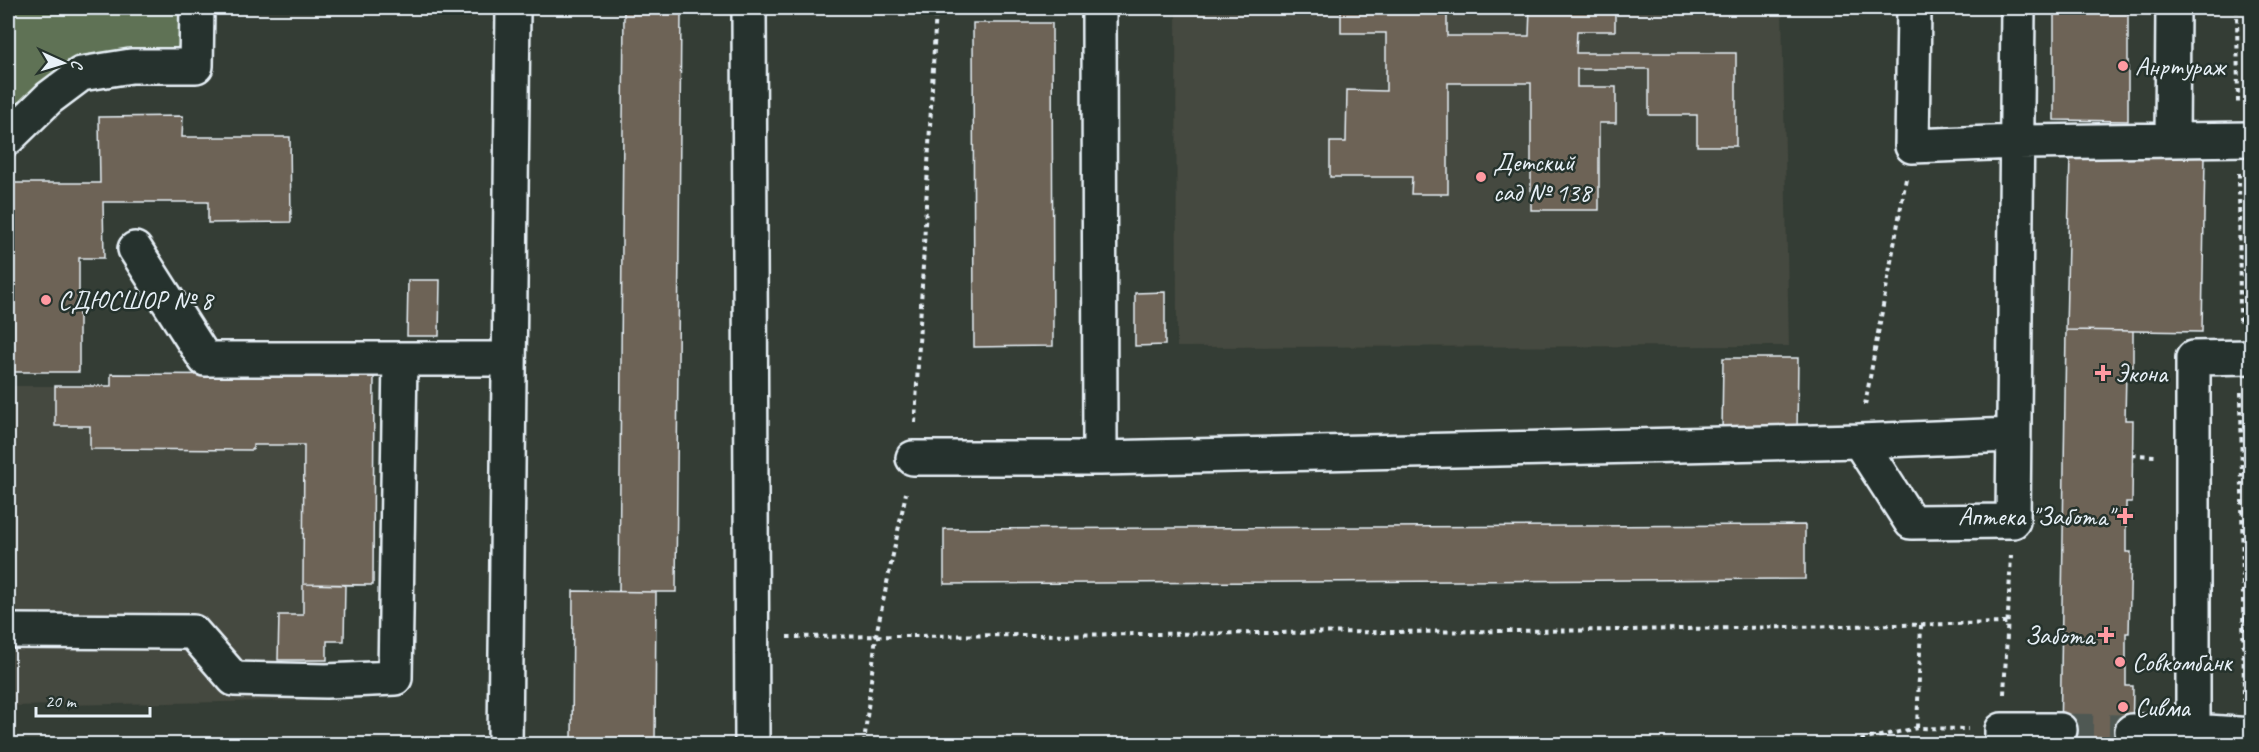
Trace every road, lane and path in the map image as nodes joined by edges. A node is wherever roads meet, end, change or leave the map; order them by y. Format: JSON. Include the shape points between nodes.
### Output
{"nodes":[{"id":1,"x":197,"y":8,"type":"edge"},
{"id":2,"x":513,"y":8,"type":"edge"},
{"id":3,"x":749,"y":8,"type":"edge"},
{"id":4,"x":936,"y":8,"type":"edge"},
{"id":5,"x":1100,"y":8,"type":"edge"},
{"id":6,"x":1914,"y":8,"type":"edge"},
{"id":7,"x":2018,"y":8,"type":"edge"},
{"id":8,"x":2173,"y":8,"type":"edge"},
{"id":9,"x":8,"y":138,"type":"edge"},
{"id":10,"x":2252,"y":139,"type":"edge"},
{"id":11,"x":2172,"y":140,"type":"junction"},
{"id":12,"x":2017,"y":142,"type":"junction"},
{"id":13,"x":1912,"y":146,"type":"junction"},
{"id":14,"x":135,"y":249,"type":"dead end"},
{"id":15,"x":2252,"y":357,"type":"edge"},
{"id":16,"x":400,"y":359,"type":"junction"},
{"id":17,"x":509,"y":359,"type":"junction"},
{"id":18,"x":2012,"y":435,"type":"junction"},
{"id":19,"x":1859,"y":441,"type":"junction"},
{"id":20,"x":913,"y":458,"type":"junction"},
{"id":21,"x":1100,"y":458,"type":"junction"},
{"id":22,"x":2013,"y":521,"type":"junction"},
{"id":23,"x":2007,"y":623,"type":"junction"},
{"id":24,"x":1921,"y":625,"type":"junction"},
{"id":25,"x":8,"y":631,"type":"edge"},
{"id":26,"x":876,"y":635,"type":"junction"},
{"id":27,"x":752,"y":638,"type":"junction"},
{"id":28,"x":1917,"y":728,"type":"junction"},
{"id":29,"x":2060,"y":730,"type":"tunnel mouth"},
{"id":30,"x":2132,"y":731,"type":"tunnel mouth"},
{"id":31,"x":2193,"y":731,"type":"junction"},
{"id":32,"x":2252,"y":735,"type":"edge"},
{"id":33,"x":2002,"y":737,"type":"edge"},
{"id":34,"x":505,"y":744,"type":"edge"},
{"id":35,"x":752,"y":744,"type":"edge"},
{"id":36,"x":864,"y":744,"type":"edge"},
{"id":37,"x":1843,"y":744,"type":"edge"}],
"edges":[{"from":1,"to":9,"type":"lane","via":[[196,66],[131,66],[81,74]]},
{"from":2,"to":17,"type":"lane"},
{"from":3,"to":27,"type":"lane"},
{"from":4,"to":20,"type":"path"},
{"from":5,"to":21,"type":"lane"},
{"from":6,"to":13,"type":"lane"},
{"from":7,"to":12,"type":"lane"},
{"from":8,"to":11,"type":"lane"},
{"from":10,"to":11,"type":"lane"},
{"from":11,"to":12,"type":"lane"},
{"from":12,"to":13,"type":"lane"},
{"from":12,"to":18,"type":"lane"},
{"from":13,"to":19,"type":"path"},
{"from":14,"to":16,"type":"lane","via":[[205,359]]},
{"from":15,"to":31,"type":"lane","via":[[2193,358]]},
{"from":16,"to":17,"type":"lane"},
{"from":16,"to":25,"type":"lane","via":[[395,678],[234,679],[193,632]]},
{"from":17,"to":34,"type":"lane"},
{"from":18,"to":19,"type":"lane"},
{"from":18,"to":22,"type":"lane"},
{"from":19,"to":21,"type":"lane"},
{"from":19,"to":22,"type":"lane","via":[[1911,522]]},
{"from":20,"to":21,"type":"lane"},
{"from":20,"to":26,"type":"path"},
{"from":22,"to":23,"type":"path"},
{"from":23,"to":24,"type":"path"},
{"from":23,"to":33,"type":"path"},
{"from":24,"to":26,"type":"path"},
{"from":24,"to":28,"type":"path"},
{"from":26,"to":27,"type":"path"},
{"from":26,"to":36,"type":"path"},
{"from":27,"to":35,"type":"lane"},
{"from":28,"to":33,"type":"path"},
{"from":28,"to":37,"type":"path"},
{"from":29,"to":33,"type":"lane"},
{"from":30,"to":31,"type":"lane"},
{"from":31,"to":32,"type":"lane"}]}
